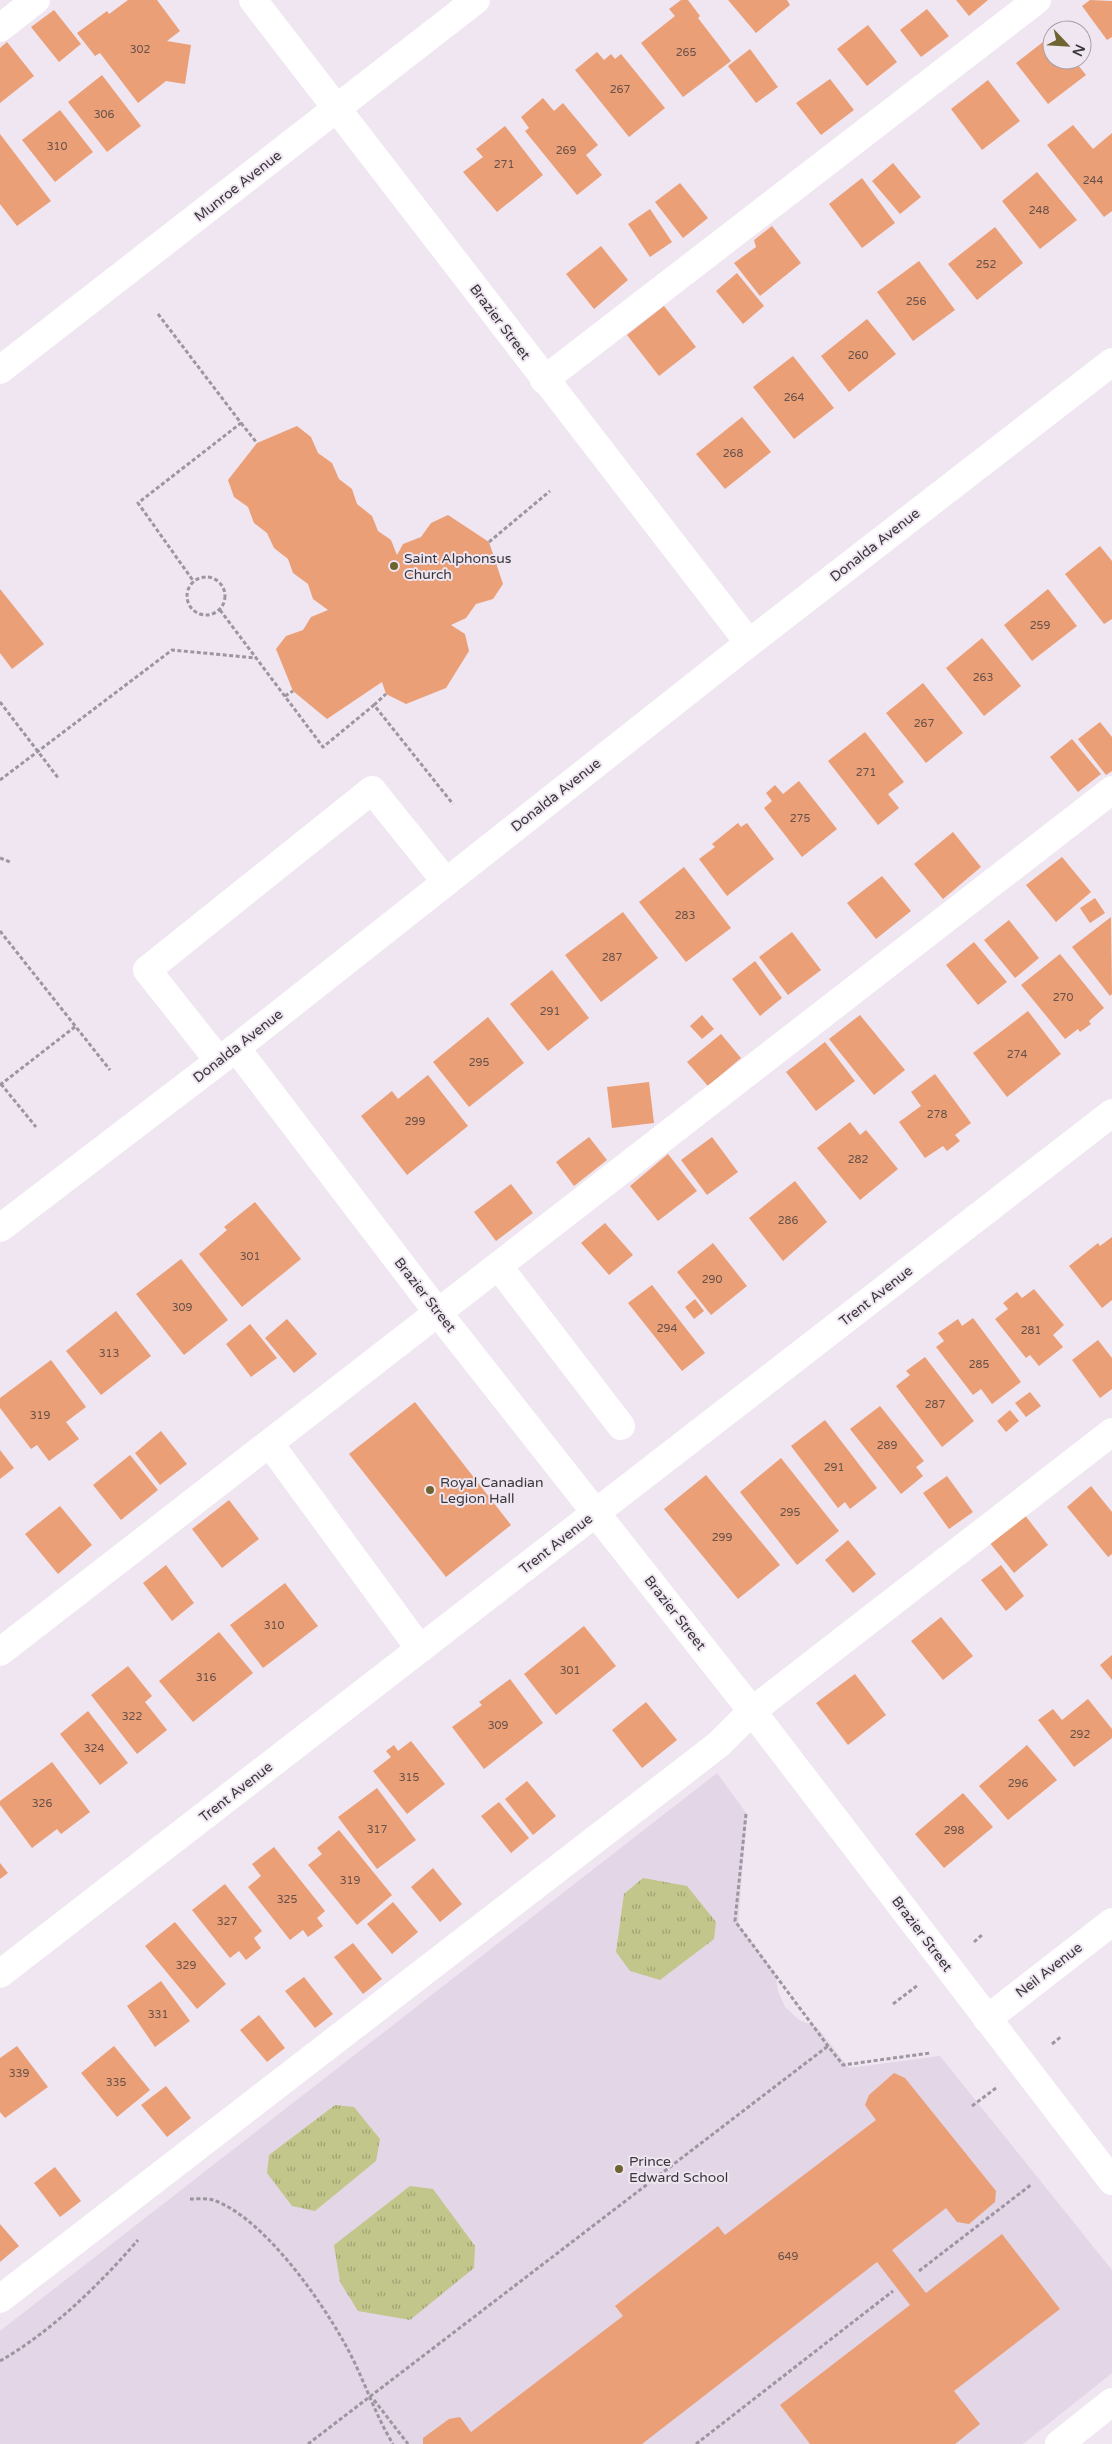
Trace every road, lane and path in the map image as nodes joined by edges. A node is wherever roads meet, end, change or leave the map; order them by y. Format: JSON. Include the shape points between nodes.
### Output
{"nodes":[{"id":1,"x":36,"y":0,"type":"edge"},
{"id":2,"x":253,"y":0,"type":"edge"},
{"id":3,"x":476,"y":0,"type":"edge"},
{"id":4,"x":1036,"y":0,"type":"edge"},
{"id":5,"x":0,"y":28,"type":"edge"},
{"id":6,"x":338,"y":108,"type":"junction"},
{"id":7,"x":158,"y":314,"type":"dead end"},
{"id":8,"x":1112,"y":362,"type":"edge"},
{"id":9,"x":0,"y":370,"type":"edge"},
{"id":10,"x":544,"y":380,"type":"junction"},
{"id":11,"x":241,"y":423,"type":"junction"},
{"id":12,"x":257,"y":443,"type":"dead end"},
{"id":13,"x":550,"y":491,"type":"dead end"},
{"id":14,"x":489,"y":542,"type":"dead end"},
{"id":15,"x":194,"y":582,"type":"junction"},
{"id":16,"x":220,"y":610,"type":"junction"},
{"id":17,"x":749,"y":643,"type":"junction"},
{"id":18,"x":256,"y":658,"type":"junction"},
{"id":19,"x":293,"y":691,"type":"dead end"},
{"id":20,"x":386,"y":694,"type":"dead end"},
{"id":21,"x":285,"y":696,"type":"junction"},
{"id":22,"x":0,"y":702,"type":"edge"},
{"id":23,"x":374,"y":705,"type":"junction"},
{"id":24,"x":38,"y":751,"type":"junction"},
{"id":25,"x":59,"y":779,"type":"dead end"},
{"id":26,"x":0,"y":780,"type":"edge"},
{"id":27,"x":1112,"y":790,"type":"edge"},
{"id":28,"x":453,"y":804,"type":"dead end"},
{"id":29,"x":0,"y":858,"type":"edge"},
{"id":30,"x":10,"y":862,"type":"dead end"},
{"id":31,"x":446,"y":882,"type":"junction"},
{"id":32,"x":0,"y":931,"type":"edge"},
{"id":33,"x":76,"y":1026,"type":"junction"},
{"id":34,"x":228,"y":1054,"type":"junction"},
{"id":35,"x":110,"y":1070,"type":"dead end"},
{"id":36,"x":1,"y":1084,"type":"edge"},
{"id":37,"x":1112,"y":1113,"type":"edge"},
{"id":38,"x":36,"y":1127,"type":"dead end"},
{"id":39,"x":0,"y":1228,"type":"edge"},
{"id":40,"x":499,"y":1267,"type":"junction"},
{"id":41,"x":439,"y":1314,"type":"junction"},
{"id":42,"x":621,"y":1426,"type":"dead end"},
{"id":43,"x":1112,"y":1432,"type":"edge"},
{"id":44,"x":270,"y":1444,"type":"junction"},
{"id":45,"x":596,"y":1513,"type":"junction"},
{"id":46,"x":420,"y":1649,"type":"junction"},
{"id":47,"x":0,"y":1652,"type":"edge"},
{"id":48,"x":752,"y":1711,"type":"junction"},
{"id":49,"x":746,"y":1814,"type":"dead end"},
{"id":50,"x":1112,"y":1922,"type":"edge"},
{"id":51,"x":0,"y":1974,"type":"edge"},
{"id":52,"x":987,"y":2019,"type":"junction"},
{"id":53,"x":828,"y":2046,"type":"junction"},
{"id":54,"x":930,"y":2053,"type":"dead end"},
{"id":55,"x":998,"y":2086,"type":"dead end"},
{"id":56,"x":972,"y":2106,"type":"dead end"},
{"id":57,"x":1112,"y":2181,"type":"edge"},
{"id":58,"x":1032,"y":2184,"type":"dead end"},
{"id":59,"x":188,"y":2198,"type":"dead end"},
{"id":60,"x":142,"y":2236,"type":"dead end"},
{"id":61,"x":919,"y":2272,"type":"dead end"},
{"id":62,"x":894,"y":2291,"type":"dead end"},
{"id":63,"x":0,"y":2299,"type":"edge"},
{"id":64,"x":0,"y":2361,"type":"edge"},
{"id":65,"x":371,"y":2395,"type":"junction"},
{"id":66,"x":1112,"y":2402,"type":"edge"},
{"id":67,"x":308,"y":2444,"type":"edge"},
{"id":68,"x":393,"y":2444,"type":"edge"},
{"id":69,"x":408,"y":2444,"type":"edge"},
{"id":70,"x":696,"y":2444,"type":"edge"},
{"id":71,"x":1059,"y":2444,"type":"edge"}],
"edges":[{"from":1,"to":5,"type":"street"},
{"from":2,"to":6,"type":"street","name":"Brazier Street"},
{"from":3,"to":6,"type":"street","name":"Munroe Avenue"},
{"from":4,"to":10,"type":"street"},
{"from":6,"to":9,"type":"street","name":"Munroe Avenue"},
{"from":6,"to":10,"type":"street","name":"Brazier Street"},
{"from":7,"to":11,"type":"path"},
{"from":8,"to":17,"type":"street","name":"Donalda Avenue"},
{"from":10,"to":17,"type":"street","name":"Brazier Street"},
{"from":11,"to":12,"type":"path"},
{"from":11,"to":15,"type":"path","via":[[138,503]]},
{"from":13,"to":14,"type":"path"},
{"from":15,"to":16,"type":"path","via":[[206,577],[219,582],[225,593]]},
{"from":15,"to":16,"type":"path","via":[[187,593],[193,610],[209,615]]},
{"from":16,"to":18,"type":"path"},
{"from":17,"to":31,"type":"street","name":"Donalda Avenue"},
{"from":18,"to":21,"type":"path"},
{"from":18,"to":24,"type":"path","via":[[172,650]]},
{"from":19,"to":21,"type":"path"},
{"from":20,"to":23,"type":"path"},
{"from":21,"to":23,"type":"path","via":[[323,747]]},
{"from":22,"to":24,"type":"path"},
{"from":23,"to":28,"type":"path"},
{"from":24,"to":25,"type":"path"},
{"from":24,"to":26,"type":"path"},
{"from":27,"to":40,"type":"street"},
{"from":29,"to":30,"type":"path"},
{"from":31,"to":34,"type":"street","name":"Donalda Avenue"},
{"from":31,"to":34,"type":"street","name":"Brazier Street","via":[[372,790],[147,970]]},
{"from":32,"to":33,"type":"path"},
{"from":33,"to":35,"type":"path"},
{"from":33,"to":36,"type":"path"},
{"from":34,"to":39,"type":"street","name":"Donalda Avenue"},
{"from":34,"to":41,"type":"street","name":"Brazier Street"},
{"from":36,"to":38,"type":"path"},
{"from":37,"to":45,"type":"street","name":"Trent Avenue"},
{"from":40,"to":41,"type":"street"},
{"from":40,"to":42,"type":"street"},
{"from":41,"to":44,"type":"street"},
{"from":41,"to":45,"type":"street","name":"Brazier Street"},
{"from":43,"to":48,"type":"street"},
{"from":44,"to":46,"type":"street"},
{"from":44,"to":47,"type":"street"},
{"from":45,"to":46,"type":"street","name":"Trent Avenue"},
{"from":45,"to":48,"type":"street","name":"Brazier Street"},
{"from":46,"to":51,"type":"street","name":"Trent Avenue"},
{"from":48,"to":52,"type":"street","name":"Brazier Street"},
{"from":48,"to":63,"type":"street","via":[[713,1749]]},
{"from":49,"to":53,"type":"path","via":[[735,1921]]},
{"from":50,"to":52,"type":"street","name":"Neil Avenue"},
{"from":52,"to":57,"type":"street","name":"Brazier Street"},
{"from":53,"to":54,"type":"path","via":[[843,2065]]},
{"from":53,"to":65,"type":"path"},
{"from":55,"to":56,"type":"path"},
{"from":58,"to":61,"type":"path"},
{"from":59,"to":65,"type":"path","via":[[212,2200],[245,2218],[285,2256],[310,2288],[345,2344]]},
{"from":60,"to":64,"type":"path","via":[[113,2268],[60,2316],[24,2347]]},
{"from":62,"to":70,"type":"path"},
{"from":65,"to":67,"type":"path"},
{"from":65,"to":68,"type":"path"},
{"from":65,"to":69,"type":"path"},
{"from":66,"to":71,"type":"street"}]}
